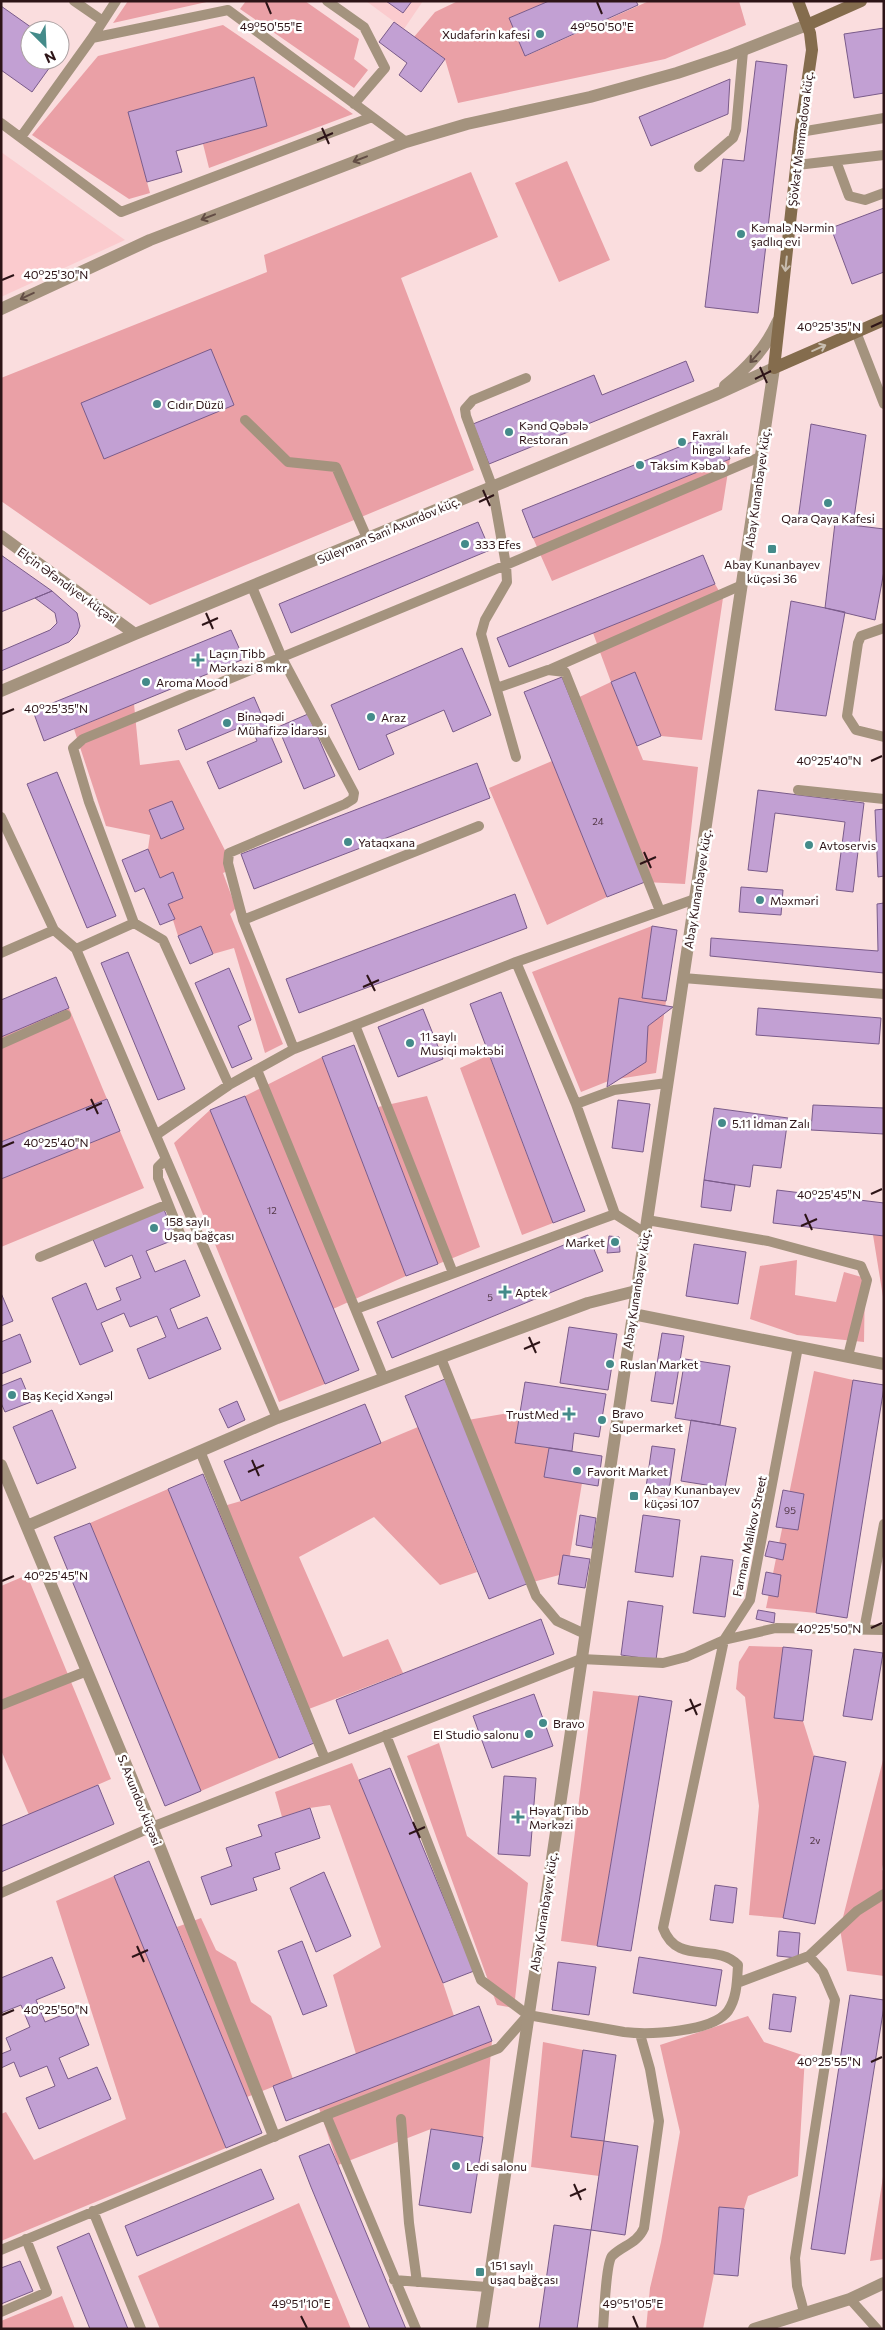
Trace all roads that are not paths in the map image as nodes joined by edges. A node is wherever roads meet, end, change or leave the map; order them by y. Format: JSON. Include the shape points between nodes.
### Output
{"nodes":[{"id":1,"x":74,"y":1,"type":"edge"},
{"id":2,"x":116,"y":1,"type":"edge"},
{"id":3,"x":326,"y":1,"type":"edge"},
{"id":4,"x":798,"y":1,"type":"edge"},
{"id":5,"x":861,"y":1,"type":"edge"},
{"id":6,"x":231,"y":6,"type":"edge"},
{"id":7,"x":104,"y":21,"type":"junction"},
{"id":8,"x":807,"y":25,"type":"junction"},
{"id":9,"x":92,"y":38,"type":"junction"},
{"id":10,"x":743,"y":51,"type":"junction"},
{"id":11,"x":354,"y":104,"type":"junction"},
{"id":12,"x":372,"y":117,"type":"junction"},
{"id":13,"x":884,"y":118,"type":"edge"},
{"id":14,"x":1,"y":123,"type":"edge"},
{"id":15,"x":800,"y":132,"type":"junction"},
{"id":16,"x":21,"y":137,"type":"junction"},
{"id":17,"x":406,"y":142,"type":"junction"},
{"id":18,"x":884,"y":156,"type":"edge"},
{"id":19,"x":836,"y":161,"type":"junction"},
{"id":20,"x":797,"y":165,"type":"junction"},
{"id":21,"x":699,"y":167,"type":"dead end"},
{"id":22,"x":884,"y":193,"type":"edge"},
{"id":23,"x":1,"y":309,"type":"edge"},
{"id":24,"x":780,"y":316,"type":"junction"},
{"id":25,"x":884,"y":320,"type":"edge"},
{"id":26,"x":856,"y":332,"type":"junction"},
{"id":27,"x":774,"y":368,"type":"junction"},
{"id":28,"x":526,"y":378,"type":"dead end"},
{"id":29,"x":714,"y":396,"type":"junction"},
{"id":30,"x":884,"y":404,"type":"edge"},
{"id":31,"x":245,"y":420,"type":"dead end"},
{"id":32,"x":762,"y":456,"type":"junction"},
{"id":33,"x":492,"y":486,"type":"junction"},
{"id":34,"x":1,"y":536,"type":"edge"},
{"id":35,"x":368,"y":538,"type":"junction"},
{"id":36,"x":506,"y":565,"type":"junction"},
{"id":37,"x":742,"y":585,"type":"junction"},
{"id":38,"x":252,"y":587,"type":"junction"},
{"id":39,"x":884,"y":628,"type":"edge"},
{"id":40,"x":135,"y":634,"type":"junction"},
{"id":41,"x":282,"y":658,"type":"junction"},
{"id":42,"x":548,"y":670,"type":"junction"},
{"id":43,"x":497,"y":688,"type":"junction"},
{"id":44,"x":1,"y":691,"type":"edge"},
{"id":45,"x":884,"y":737,"type":"edge"},
{"id":46,"x":516,"y":757,"type":"dead end"},
{"id":47,"x":798,"y":790,"type":"dead end"},
{"id":48,"x":884,"y":799,"type":"edge"},
{"id":49,"x":1,"y":817,"type":"edge"},
{"id":50,"x":479,"y":826,"type":"dead end"},
{"id":51,"x":695,"y":899,"type":"junction"},
{"id":52,"x":660,"y":911,"type":"junction"},
{"id":53,"x":242,"y":920,"type":"junction"},
{"id":54,"x":134,"y":923,"type":"junction"},
{"id":55,"x":54,"y":930,"type":"junction"},
{"id":56,"x":76,"y":950,"type":"junction"},
{"id":57,"x":1,"y":953,"type":"edge"},
{"id":58,"x":516,"y":962,"type":"junction"},
{"id":59,"x":683,"y":978,"type":"junction"},
{"id":60,"x":884,"y":994,"type":"edge"},
{"id":61,"x":66,"y":1015,"type":"dead end"},
{"id":62,"x":355,"y":1026,"type":"junction"},
{"id":63,"x":1,"y":1044,"type":"edge"},
{"id":64,"x":294,"y":1049,"type":"junction"},
{"id":65,"x":257,"y":1070,"type":"junction"},
{"id":66,"x":667,"y":1083,"type":"junction"},
{"id":67,"x":229,"y":1085,"type":"junction"},
{"id":68,"x":576,"y":1104,"type":"junction"},
{"id":69,"x":156,"y":1135,"type":"junction"},
{"id":70,"x":166,"y":1159,"type":"junction"},
{"id":71,"x":168,"y":1204,"type":"junction"},
{"id":72,"x":615,"y":1214,"type":"junction"},
{"id":73,"x":647,"y":1220,"type":"junction"},
{"id":74,"x":645,"y":1233,"type":"junction"},
{"id":75,"x":181,"y":1236,"type":"dead end"},
{"id":76,"x":40,"y":1257,"type":"dead end"},
{"id":77,"x":453,"y":1273,"type":"junction"},
{"id":78,"x":636,"y":1291,"type":"junction"},
{"id":79,"x":356,"y":1309,"type":"junction"},
{"id":80,"x":633,"y":1314,"type":"junction"},
{"id":81,"x":798,"y":1347,"type":"junction"},
{"id":82,"x":848,"y":1356,"type":"junction"},
{"id":83,"x":441,"y":1358,"type":"junction"},
{"id":84,"x":884,"y":1364,"type":"edge"},
{"id":85,"x":384,"y":1379,"type":"junction"},
{"id":86,"x":277,"y":1418,"type":"junction"},
{"id":87,"x":200,"y":1451,"type":"junction"},
{"id":88,"x":1,"y":1465,"type":"edge"},
{"id":89,"x":884,"y":1524,"type":"edge"},
{"id":90,"x":27,"y":1526,"type":"junction"},
{"id":91,"x":864,"y":1630,"type":"junction"},
{"id":92,"x":884,"y":1630,"type":"edge"},
{"id":93,"x":584,"y":1634,"type":"junction"},
{"id":94,"x":724,"y":1640,"type":"junction"},
{"id":95,"x":581,"y":1660,"type":"junction"},
{"id":96,"x":87,"y":1671,"type":"junction"},
{"id":97,"x":1,"y":1705,"type":"edge"},
{"id":98,"x":386,"y":1735,"type":"junction"},
{"id":99,"x":325,"y":1759,"type":"junction"},
{"id":100,"x":152,"y":1828,"type":"junction"},
{"id":101,"x":1,"y":1893,"type":"edge"},
{"id":102,"x":884,"y":1894,"type":"edge"},
{"id":103,"x":809,"y":1956,"type":"junction"},
{"id":104,"x":737,"y":1983,"type":"junction"},
{"id":105,"x":528,"y":2015,"type":"junction"},
{"id":106,"x":640,"y":2034,"type":"junction"},
{"id":107,"x":326,"y":2115,"type":"junction"},
{"id":108,"x":401,"y":2119,"type":"dead end"},
{"id":109,"x":274,"y":2136,"type":"junction"},
{"id":110,"x":94,"y":2211,"type":"junction"},
{"id":111,"x":26,"y":2239,"type":"junction"},
{"id":112,"x":1,"y":2250,"type":"edge"},
{"id":113,"x":394,"y":2280,"type":"junction"},
{"id":114,"x":417,"y":2282,"type":"junction"},
{"id":115,"x":884,"y":2283,"type":"edge"},
{"id":116,"x":487,"y":2287,"type":"junction"},
{"id":117,"x":850,"y":2299,"type":"junction"},
{"id":118,"x":1,"y":2312,"type":"edge"},
{"id":119,"x":804,"y":2312,"type":"junction"},
{"id":120,"x":141,"y":2329,"type":"edge"},
{"id":121,"x":416,"y":2329,"type":"edge"},
{"id":122,"x":482,"y":2329,"type":"edge"},
{"id":123,"x":603,"y":2329,"type":"edge"},
{"id":124,"x":754,"y":2329,"type":"edge"},
{"id":125,"x":877,"y":2329,"type":"edge"}],
"edges":[{"from":1,"to":7,"type":"lane"},
{"from":2,"to":7,"type":"lane"},
{"from":3,"to":11,"type":"lane","via":[[364,27],[385,68]]},
{"from":4,"to":8,"type":"main road","name":"Şövkət Məmmədova küç."},
{"from":5,"to":8,"type":"main road"},
{"from":6,"to":9,"type":"lane"},
{"from":6,"to":11,"type":"lane"},
{"from":7,"to":9,"type":"lane"},
{"from":8,"to":10,"type":"street"},
{"from":8,"to":15,"type":"main road","name":"Şövkət Məmmədova küç.","via":[[812,50]]},
{"from":9,"to":16,"type":"lane"},
{"from":10,"to":17,"type":"street","via":[[590,98],[467,124]]},
{"from":10,"to":21,"type":"lane","via":[[733,138]]},
{"from":11,"to":12,"type":"lane"},
{"from":12,"to":16,"type":"lane","via":[[121,212]]},
{"from":12,"to":17,"type":"lane"},
{"from":13,"to":15,"type":"lane"},
{"from":14,"to":16,"type":"lane"},
{"from":15,"to":20,"type":"main road","name":"Şövkət Məmmədova küç."},
{"from":17,"to":23,"type":"street","one_way":true,"via":[[150,240]]},
{"from":18,"to":19,"type":"lane"},
{"from":19,"to":20,"type":"lane"},
{"from":19,"to":22,"type":"lane","via":[[849,196],[865,200]]},
{"from":20,"to":24,"type":"main road","name":"Şövkət Məmmədova küç.","one_way":true},
{"from":24,"to":27,"type":"main road","name":"Şövkət Məmmədova küç."},
{"from":24,"to":29,"type":"street","one_way":true,"via":[[770,340],[757,356]]},
{"from":25,"to":26,"type":"main road","name":"Süleyman Sani Axundov küç."},
{"from":27,"to":26,"type":"main road","name":"Süleyman Sani Axundov küç.","one_way":true},
{"from":26,"to":30,"type":"lane"},
{"from":27,"to":29,"type":"street","name":"Süleyman Sani Axundov küç."},
{"from":27,"to":32,"type":"street","name":"Abay Kunanbayev küç."},
{"from":28,"to":33,"type":"lane","via":[[473,400],[465,409]]},
{"from":29,"to":33,"type":"street","name":"Süleyman Sani Axundov küç."},
{"from":31,"to":35,"type":"lane","via":[[288,462],[336,468]]},
{"from":32,"to":36,"type":"lane"},
{"from":32,"to":37,"type":"street","name":"Abay Kunanbayev küç."},
{"from":33,"to":35,"type":"street","name":"Süleyman Sani Axundov küç."},
{"from":33,"to":36,"type":"lane"},
{"from":34,"to":40,"type":"street","name":"Elçin Əfəndiyev küçəsi"},
{"from":35,"to":38,"type":"street","name":"Süleyman Sani Axundov küç."},
{"from":36,"to":41,"type":"lane"},
{"from":36,"to":43,"type":"lane","via":[[507,582],[485,620],[481,634]]},
{"from":37,"to":42,"type":"lane"},
{"from":37,"to":51,"type":"street","name":"Abay Kunanbayev küç."},
{"from":38,"to":40,"type":"street","name":"Süleyman Sani Axundov küç."},
{"from":38,"to":41,"type":"lane"},
{"from":39,"to":45,"type":"lane","via":[[861,636],[858,643],[847,716],[856,730]]},
{"from":40,"to":44,"type":"street","name":"Süleyman Sani Axundov küç."},
{"from":41,"to":53,"type":"lane","via":[[354,793],[353,799],[345,804],[229,853],[228,863]]},
{"from":41,"to":54,"type":"lane","via":[[74,745],[89,802]]},
{"from":42,"to":43,"type":"lane"},
{"from":42,"to":52,"type":"lane","via":[[565,672]]},
{"from":43,"to":46,"type":"lane"},
{"from":47,"to":48,"type":"lane"},
{"from":49,"to":55,"type":"lane"},
{"from":50,"to":53,"type":"lane"},
{"from":51,"to":52,"type":"lane"},
{"from":51,"to":59,"type":"street","name":"Abay Kunanbayev küç."},
{"from":52,"to":58,"type":"lane"},
{"from":53,"to":64,"type":"lane"},
{"from":54,"to":56,"type":"lane"},
{"from":54,"to":67,"type":"lane","via":[[163,940]]},
{"from":55,"to":56,"type":"lane"},
{"from":55,"to":57,"type":"lane"},
{"from":56,"to":69,"type":"lane"},
{"from":58,"to":62,"type":"lane"},
{"from":58,"to":68,"type":"lane"},
{"from":59,"to":60,"type":"lane"},
{"from":59,"to":66,"type":"street","name":"Abay Kunanbayev küç."},
{"from":61,"to":63,"type":"lane"},
{"from":62,"to":64,"type":"lane"},
{"from":62,"to":77,"type":"lane"},
{"from":64,"to":65,"type":"lane"},
{"from":65,"to":67,"type":"lane"},
{"from":65,"to":79,"type":"lane"},
{"from":66,"to":68,"type":"lane","via":[[614,1090]]},
{"from":66,"to":73,"type":"street","name":"Abay Kunanbayev küç."},
{"from":67,"to":69,"type":"lane"},
{"from":68,"to":72,"type":"lane"},
{"from":69,"to":70,"type":"lane"},
{"from":70,"to":71,"type":"lane","via":[[158,1167],[158,1178]]},
{"from":70,"to":86,"type":"lane"},
{"from":71,"to":75,"type":"lane"},
{"from":71,"to":76,"type":"lane"},
{"from":72,"to":74,"type":"lane"},
{"from":72,"to":77,"type":"lane"},
{"from":73,"to":74,"type":"street","name":"Abay Kunanbayev küç."},
{"from":73,"to":82,"type":"lane","via":[[768,1241],[861,1266],[867,1280]]},
{"from":74,"to":78,"type":"street","name":"Abay Kunanbayev küç."},
{"from":77,"to":79,"type":"lane"},
{"from":78,"to":80,"type":"street","name":"Abay Kunanbayev küç."},
{"from":78,"to":83,"type":"street","via":[[588,1303]]},
{"from":79,"to":85,"type":"lane"},
{"from":80,"to":81,"type":"street"},
{"from":80,"to":93,"type":"street","name":"Abay Kunanbayev küç."},
{"from":81,"to":82,"type":"street"},
{"from":81,"to":94,"type":"lane","name":"Farman Malikov Street","via":[[750,1600]]},
{"from":82,"to":84,"type":"street"},
{"from":83,"to":85,"type":"street"},
{"from":83,"to":93,"type":"lane","via":[[536,1596],[556,1621]]},
{"from":85,"to":86,"type":"street"},
{"from":86,"to":87,"type":"street"},
{"from":87,"to":90,"type":"street"},
{"from":87,"to":99,"type":"lane"},
{"from":88,"to":90,"type":"street","name":"S. Axundov küçəsi"},
{"from":89,"to":91,"type":"lane"},
{"from":90,"to":96,"type":"street","name":"S. Axundov küçəsi"},
{"from":91,"to":92,"type":"lane"},
{"from":91,"to":94,"type":"lane","via":[[776,1628]]},
{"from":93,"to":95,"type":"street","name":"Abay Kunanbayev küç."},
{"from":94,"to":95,"type":"lane","via":[[686,1657],[663,1663]]},
{"from":94,"to":104,"type":"lane","name":"Farman Malikov Street","via":[[663,1928],[668,1941],[679,1949],[731,1958],[738,1965]]},
{"from":95,"to":98,"type":"lane"},
{"from":95,"to":105,"type":"street","name":"Abay Kunanbayev küç."},
{"from":96,"to":97,"type":"lane"},
{"from":96,"to":100,"type":"street","name":"S. Axundov küçəsi"},
{"from":98,"to":99,"type":"lane"},
{"from":98,"to":105,"type":"lane","via":[[481,1980]]},
{"from":99,"to":100,"type":"lane"},
{"from":100,"to":101,"type":"lane"},
{"from":100,"to":109,"type":"street","name":"S. Axundov küçəsi"},
{"from":102,"to":103,"type":"lane","via":[[857,1911]]},
{"from":103,"to":104,"type":"lane"},
{"from":103,"to":119,"type":"lane","via":[[823,1972],[835,2000],[795,2258],[797,2286]]},
{"from":104,"to":106,"type":"lane","via":[[734,1999],[722,2019],[692,2028]]},
{"from":105,"to":106,"type":"lane"},
{"from":105,"to":107,"type":"lane","via":[[499,2048]]},
{"from":105,"to":116,"type":"street","name":"Abay Kunanbayev küç."},
{"from":106,"to":123,"type":"lane","via":[[650,2069],[659,2121],[658,2138],[644,2228],[640,2237],[614,2254],[608,2265]]},
{"from":107,"to":109,"type":"lane"},
{"from":107,"to":113,"type":"lane"},
{"from":108,"to":114,"type":"lane"},
{"from":109,"to":110,"type":"lane"},
{"from":110,"to":111,"type":"lane"},
{"from":110,"to":120,"type":"lane"},
{"from":111,"to":112,"type":"lane"},
{"from":111,"to":118,"type":"lane","via":[[47,2292]]},
{"from":113,"to":114,"type":"lane"},
{"from":113,"to":121,"type":"lane"},
{"from":114,"to":116,"type":"lane"},
{"from":115,"to":117,"type":"street"},
{"from":116,"to":122,"type":"street","name":"Abay Kunanbayev küç."},
{"from":117,"to":119,"type":"street"},
{"from":117,"to":125,"type":"lane"},
{"from":119,"to":124,"type":"street"}]}
